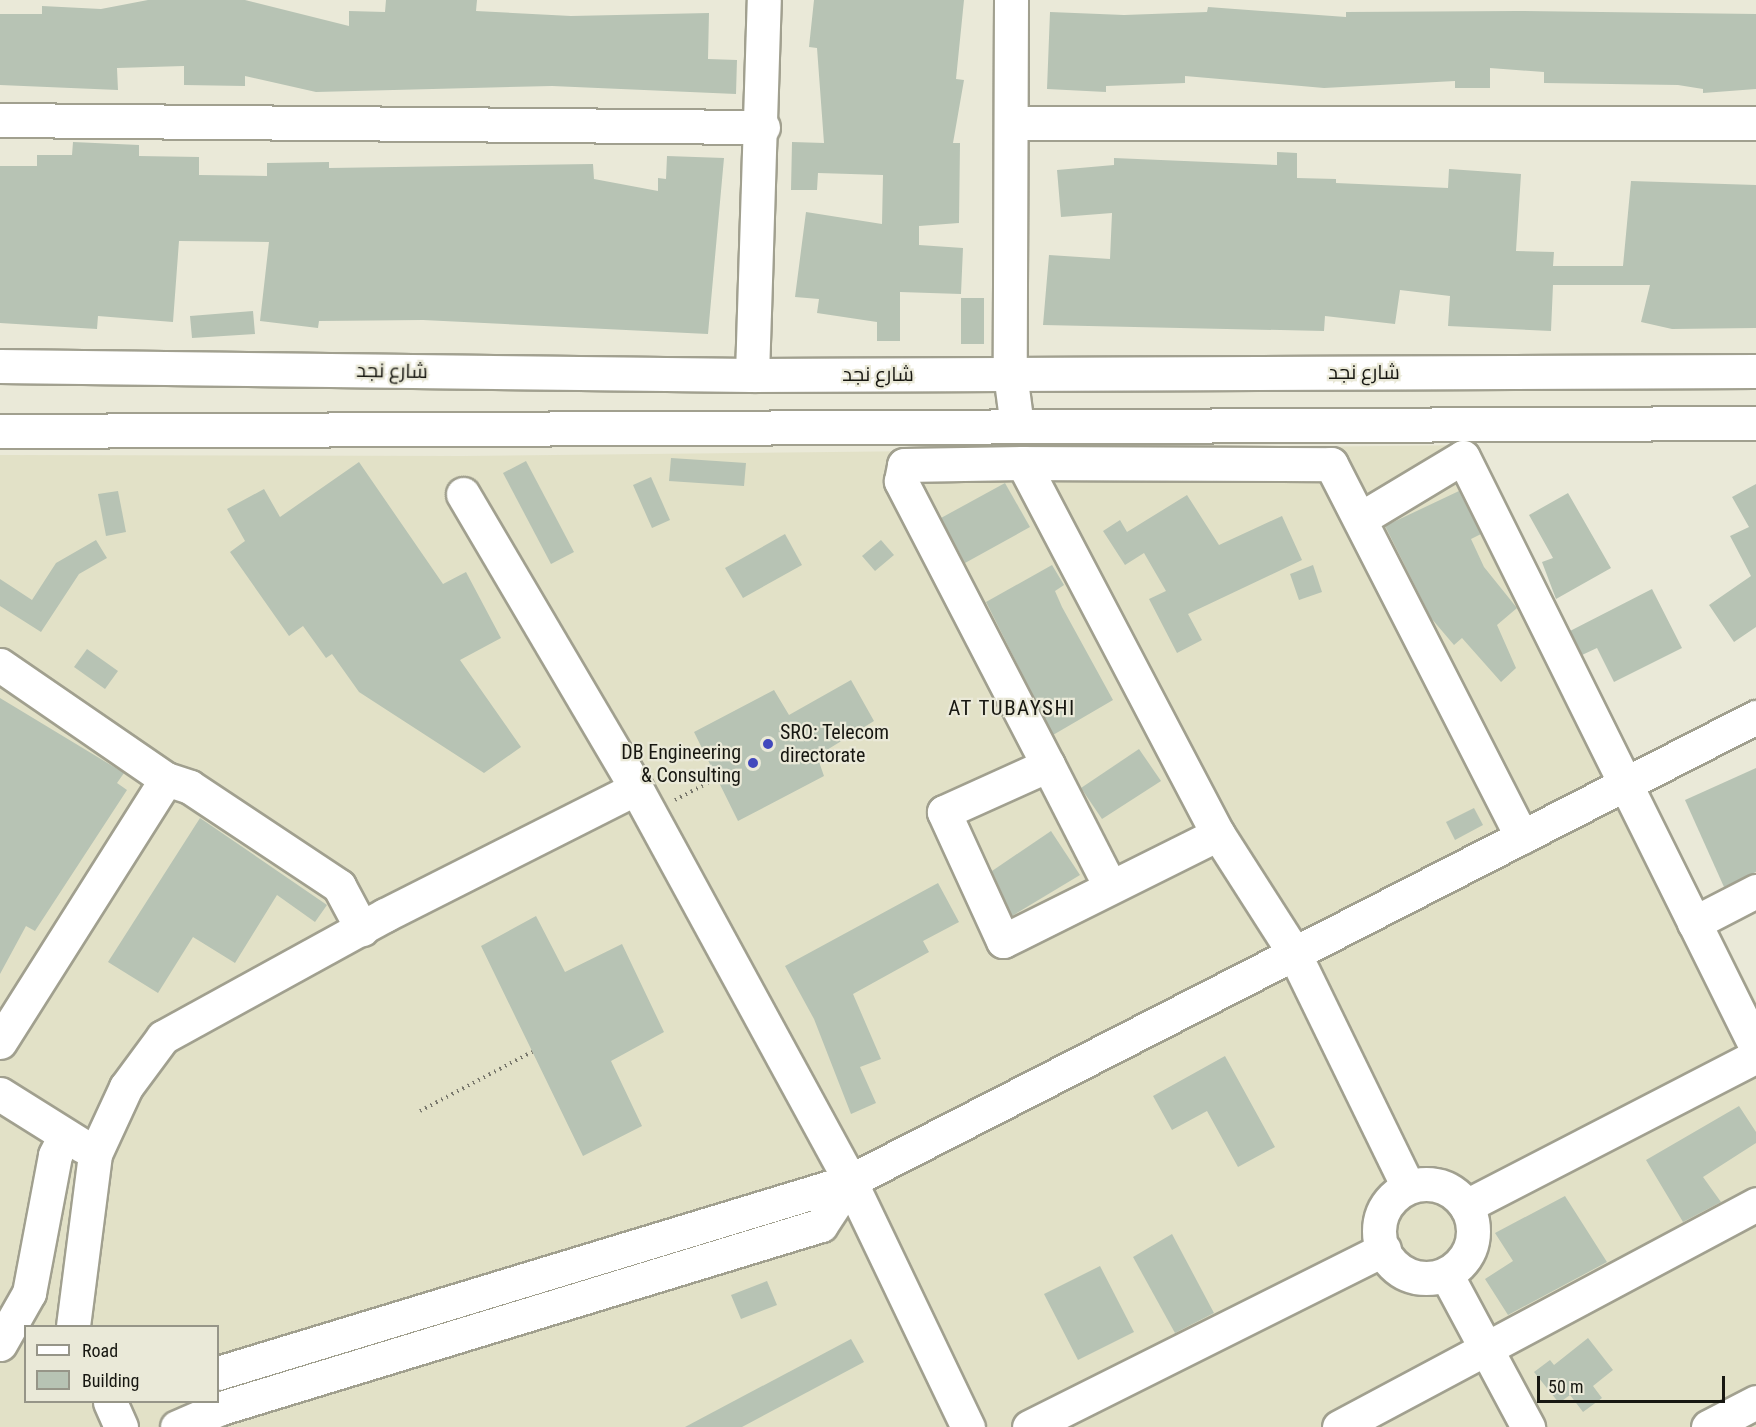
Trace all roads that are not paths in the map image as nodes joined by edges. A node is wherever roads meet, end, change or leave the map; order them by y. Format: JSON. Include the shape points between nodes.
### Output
{"nodes":[{"id":1,"x":764,"y":0,"type":"edge"},
{"id":2,"x":1011,"y":0,"type":"edge"},
{"id":3,"x":0,"y":120,"type":"edge"},
{"id":4,"x":1012,"y":123,"type":"junction"},
{"id":5,"x":1756,"y":123,"type":"edge"},
{"id":6,"x":762,"y":128,"type":"junction"},
{"id":7,"x":0,"y":366,"type":"edge"},
{"id":8,"x":1756,"y":371,"type":"edge"},
{"id":9,"x":1010,"y":373,"type":"junction"},
{"id":10,"x":752,"y":375,"type":"junction"},
{"id":11,"x":1756,"y":423,"type":"edge"},
{"id":12,"x":1017,"y":426,"type":"junction"},
{"id":13,"x":0,"y":431,"type":"edge"},
{"id":14,"x":1023,"y":463,"type":"junction"},
{"id":15,"x":463,"y":494,"type":"dead end"},
{"id":16,"x":1360,"y":519,"type":"junction"},
{"id":17,"x":0,"y":665,"type":"edge"},
{"id":18,"x":1756,"y":717,"type":"edge"},
{"id":19,"x":1048,"y":765,"type":"junction"},
{"id":20,"x":166,"y":778,"type":"junction"},
{"id":21,"x":1625,"y":783,"type":"junction"},
{"id":22,"x":643,"y":800,"type":"junction"},
{"id":23,"x":1218,"y":834,"type":"junction"},
{"id":24,"x":1522,"y":837,"type":"junction"},
{"id":25,"x":1108,"y":884,"type":"junction"},
{"id":26,"x":1756,"y":891,"type":"edge"},
{"id":27,"x":1695,"y":923,"type":"junction"},
{"id":28,"x":362,"y":929,"type":"junction"},
{"id":29,"x":1294,"y":954,"type":"junction"},
{"id":30,"x":0,"y":1042,"type":"edge"},
{"id":31,"x":1756,"y":1047,"type":"edge"},
{"id":32,"x":1756,"y":1056,"type":"edge"},
{"id":33,"x":0,"y":1094,"type":"edge"},
{"id":34,"x":65,"y":1135,"type":"junction"},
{"id":35,"x":94,"y":1154,"type":"junction"},
{"id":36,"x":850,"y":1181,"type":"junction"},
{"id":37,"x":1408,"y":1187,"type":"junction"},
{"id":38,"x":1756,"y":1204,"type":"edge"},
{"id":39,"x":1466,"y":1206,"type":"junction"},
{"id":40,"x":1383,"y":1249,"type":"junction"},
{"id":41,"x":1446,"y":1274,"type":"junction"},
{"id":42,"x":73,"y":1325,"type":"edge"},
{"id":43,"x":0,"y":1344,"type":"edge"},
{"id":44,"x":1489,"y":1350,"type":"junction"},
{"id":45,"x":24,"y":1353,"type":"edge"},
{"id":46,"x":0,"y":1356,"type":"edge"},
{"id":47,"x":219,"y":1373,"type":"edge"},
{"id":48,"x":1756,"y":1402,"type":"edge"},
{"id":49,"x":111,"y":1403,"type":"edge"},
{"id":50,"x":1722,"y":1424,"type":"edge"},
{"id":51,"x":121,"y":1427,"type":"edge"},
{"id":52,"x":177,"y":1427,"type":"edge"},
{"id":53,"x":968,"y":1427,"type":"edge"},
{"id":54,"x":1029,"y":1427,"type":"edge"},
{"id":55,"x":1339,"y":1427,"type":"edge"},
{"id":56,"x":1528,"y":1427,"type":"edge"}],
"edges":[{"from":1,"to":6,"type":"street"},
{"from":2,"to":4,"type":"street"},
{"from":3,"to":6,"type":"street"},
{"from":4,"to":5,"type":"street"},
{"from":4,"to":9,"type":"street"},
{"from":6,"to":10,"type":"street"},
{"from":7,"to":10,"type":"street","name":"شارع نجد"},
{"from":8,"to":9,"type":"street","name":"شارع نجد"},
{"from":9,"to":10,"type":"street","name":"شارع نجد"},
{"from":9,"to":12,"type":"street"},
{"from":11,"to":12,"type":"street"},
{"from":12,"to":13,"type":"street"},
{"from":14,"to":16,"type":"street","via":[[1331,464]]},
{"from":14,"to":19,"type":"street","via":[[904,465],[901,481]]},
{"from":14,"to":23,"type":"street"},
{"from":15,"to":22,"type":"street"},
{"from":16,"to":21,"type":"street","via":[[1463,456]]},
{"from":16,"to":24,"type":"street"},
{"from":17,"to":20,"type":"street"},
{"from":18,"to":21,"type":"street"},
{"from":19,"to":25,"type":"street"},
{"from":19,"to":25,"type":"street","via":[[944,812],[1002,941]]},
{"from":20,"to":28,"type":"street","via":[[190,787],[339,886]]},
{"from":20,"to":30,"type":"street"},
{"from":21,"to":24,"type":"street"},
{"from":21,"to":27,"type":"street"},
{"from":22,"to":28,"type":"street"},
{"from":22,"to":36,"type":"street"},
{"from":23,"to":25,"type":"street"},
{"from":23,"to":29,"type":"street"},
{"from":24,"to":29,"type":"street"},
{"from":26,"to":27,"type":"street"},
{"from":27,"to":31,"type":"street"},
{"from":28,"to":35,"type":"street","via":[[163,1037],[126,1087]]},
{"from":29,"to":36,"type":"street"},
{"from":29,"to":37,"type":"street"},
{"from":32,"to":39,"type":"street"},
{"from":33,"to":34,"type":"street"},
{"from":34,"to":35,"type":"street"},
{"from":34,"to":43,"type":"street","via":[[55,1155],[29,1293]]},
{"from":35,"to":42,"type":"street"},
{"from":36,"to":47,"type":"street"},
{"from":36,"to":52,"type":"street","via":[[821,1225],[221,1408]]},
{"from":36,"to":53,"type":"street"},
{"from":37,"to":39,"type":"street","via":[[1434,1184]]},
{"from":37,"to":40,"type":"street","via":[[1382,1217]]},
{"from":38,"to":44,"type":"street"},
{"from":39,"to":41,"type":"street","via":[[1472,1245]]},
{"from":40,"to":41,"type":"street","via":[[1407,1273]]},
{"from":40,"to":54,"type":"street"},
{"from":41,"to":44,"type":"street"},
{"from":44,"to":55,"type":"street"},
{"from":44,"to":56,"type":"street"},
{"from":45,"to":46,"type":"street"},
{"from":48,"to":50,"type":"street"},
{"from":49,"to":51,"type":"street"}]}
